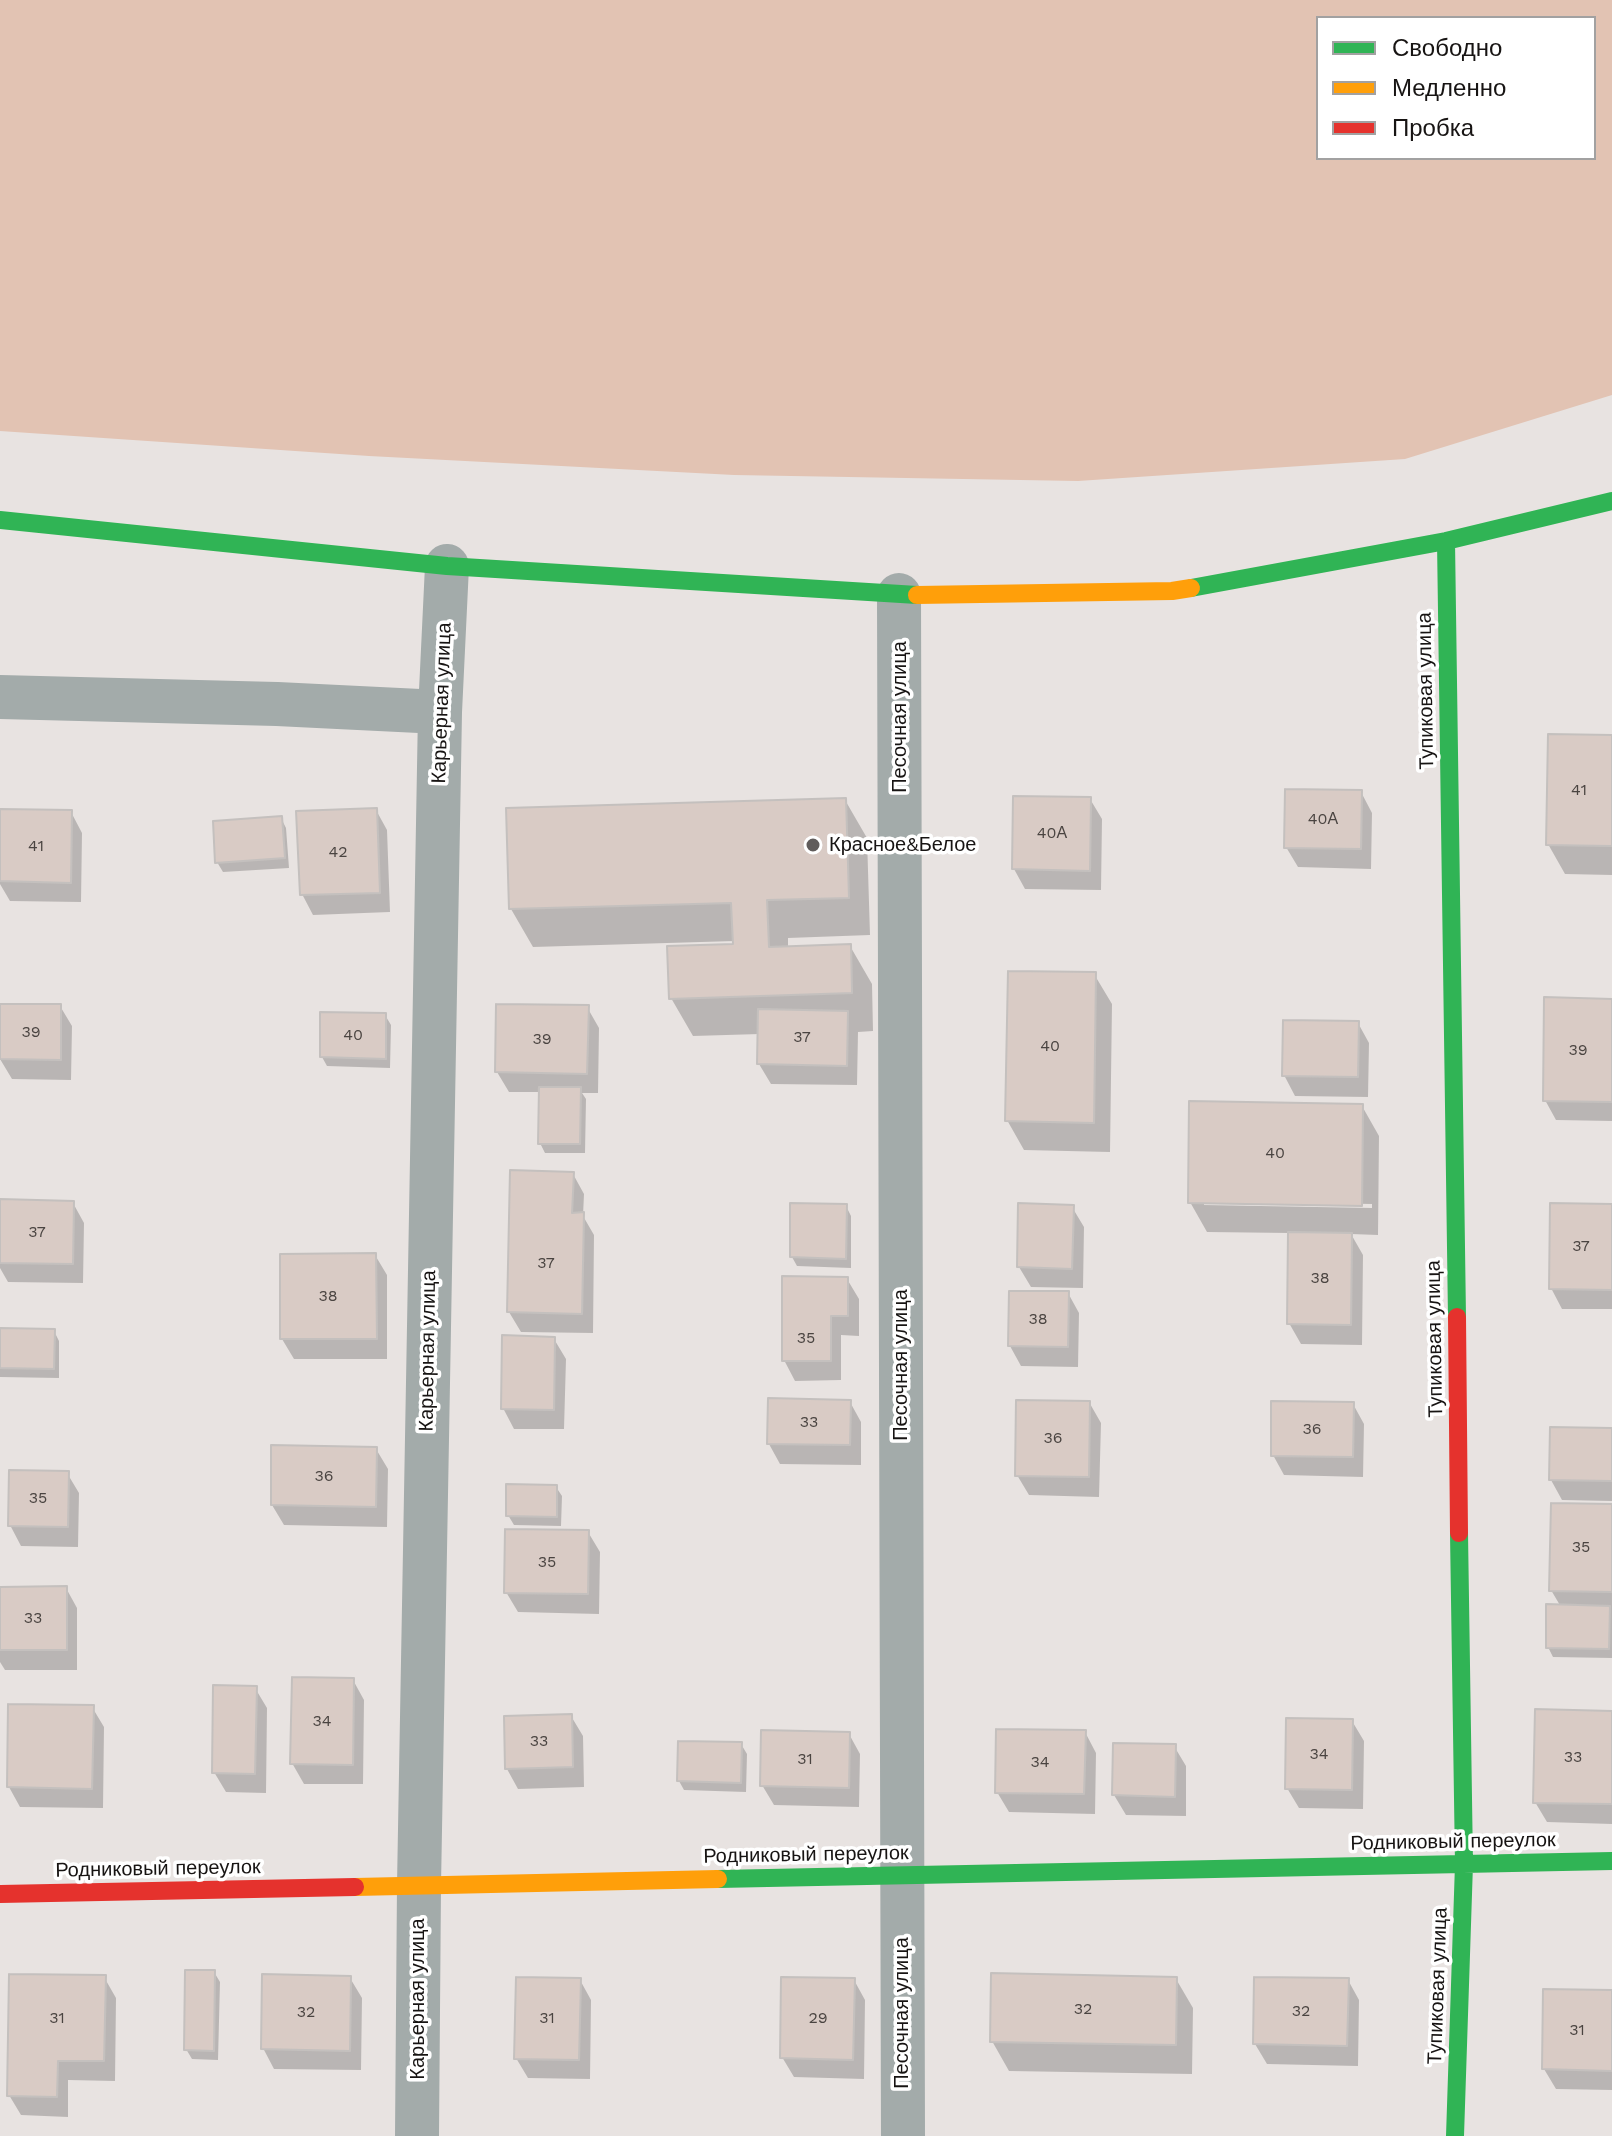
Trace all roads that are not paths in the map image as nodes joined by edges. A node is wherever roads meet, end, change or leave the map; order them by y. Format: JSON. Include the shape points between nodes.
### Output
{"nodes":[{"id":1,"x":1612,"y":501,"type":"edge"},
{"id":2,"x":0,"y":520,"type":"edge"},
{"id":3,"x":1446,"y":541,"type":"junction"},
{"id":4,"x":447,"y":566,"type":"junction"},
{"id":5,"x":899,"y":595,"type":"junction"},
{"id":6,"x":0,"y":697,"type":"edge"},
{"id":7,"x":440,"y":712,"type":"junction"},
{"id":8,"x":1612,"y":1861,"type":"edge"},
{"id":9,"x":1464,"y":1864,"type":"junction"},
{"id":10,"x":902,"y":1875,"type":"junction"},
{"id":11,"x":419,"y":1885,"type":"junction"},
{"id":12,"x":0,"y":1894,"type":"edge"},
{"id":13,"x":417,"y":2136,"type":"edge"},
{"id":14,"x":903,"y":2136,"type":"edge"},
{"id":15,"x":1455,"y":2136,"type":"edge"}],
"edges":[{"from":1,"to":3,"type":"street"},
{"from":2,"to":4,"type":"street"},
{"from":3,"to":5,"type":"street","via":[[1172,591]]},
{"from":3,"to":9,"type":"street","name":"Тупиковая улица"},
{"from":4,"to":5,"type":"street"},
{"from":4,"to":7,"type":"street","name":"Карьерная улица"},
{"from":5,"to":10,"type":"street","name":"Песочная улица"},
{"from":6,"to":7,"type":"street"},
{"from":7,"to":11,"type":"street","name":"Карьерная улица"},
{"from":8,"to":9,"type":"street","name":"Родниковый переулок"},
{"from":9,"to":10,"type":"street","name":"Родниковый переулок"},
{"from":9,"to":15,"type":"street","name":"Тупиковая улица"},
{"from":10,"to":11,"type":"street","name":"Родниковый переулок"},
{"from":10,"to":14,"type":"street","name":"Песочная улица"},
{"from":11,"to":12,"type":"street","name":"Родниковый переулок"},
{"from":11,"to":13,"type":"street","name":"Карьерная улица"}]}
